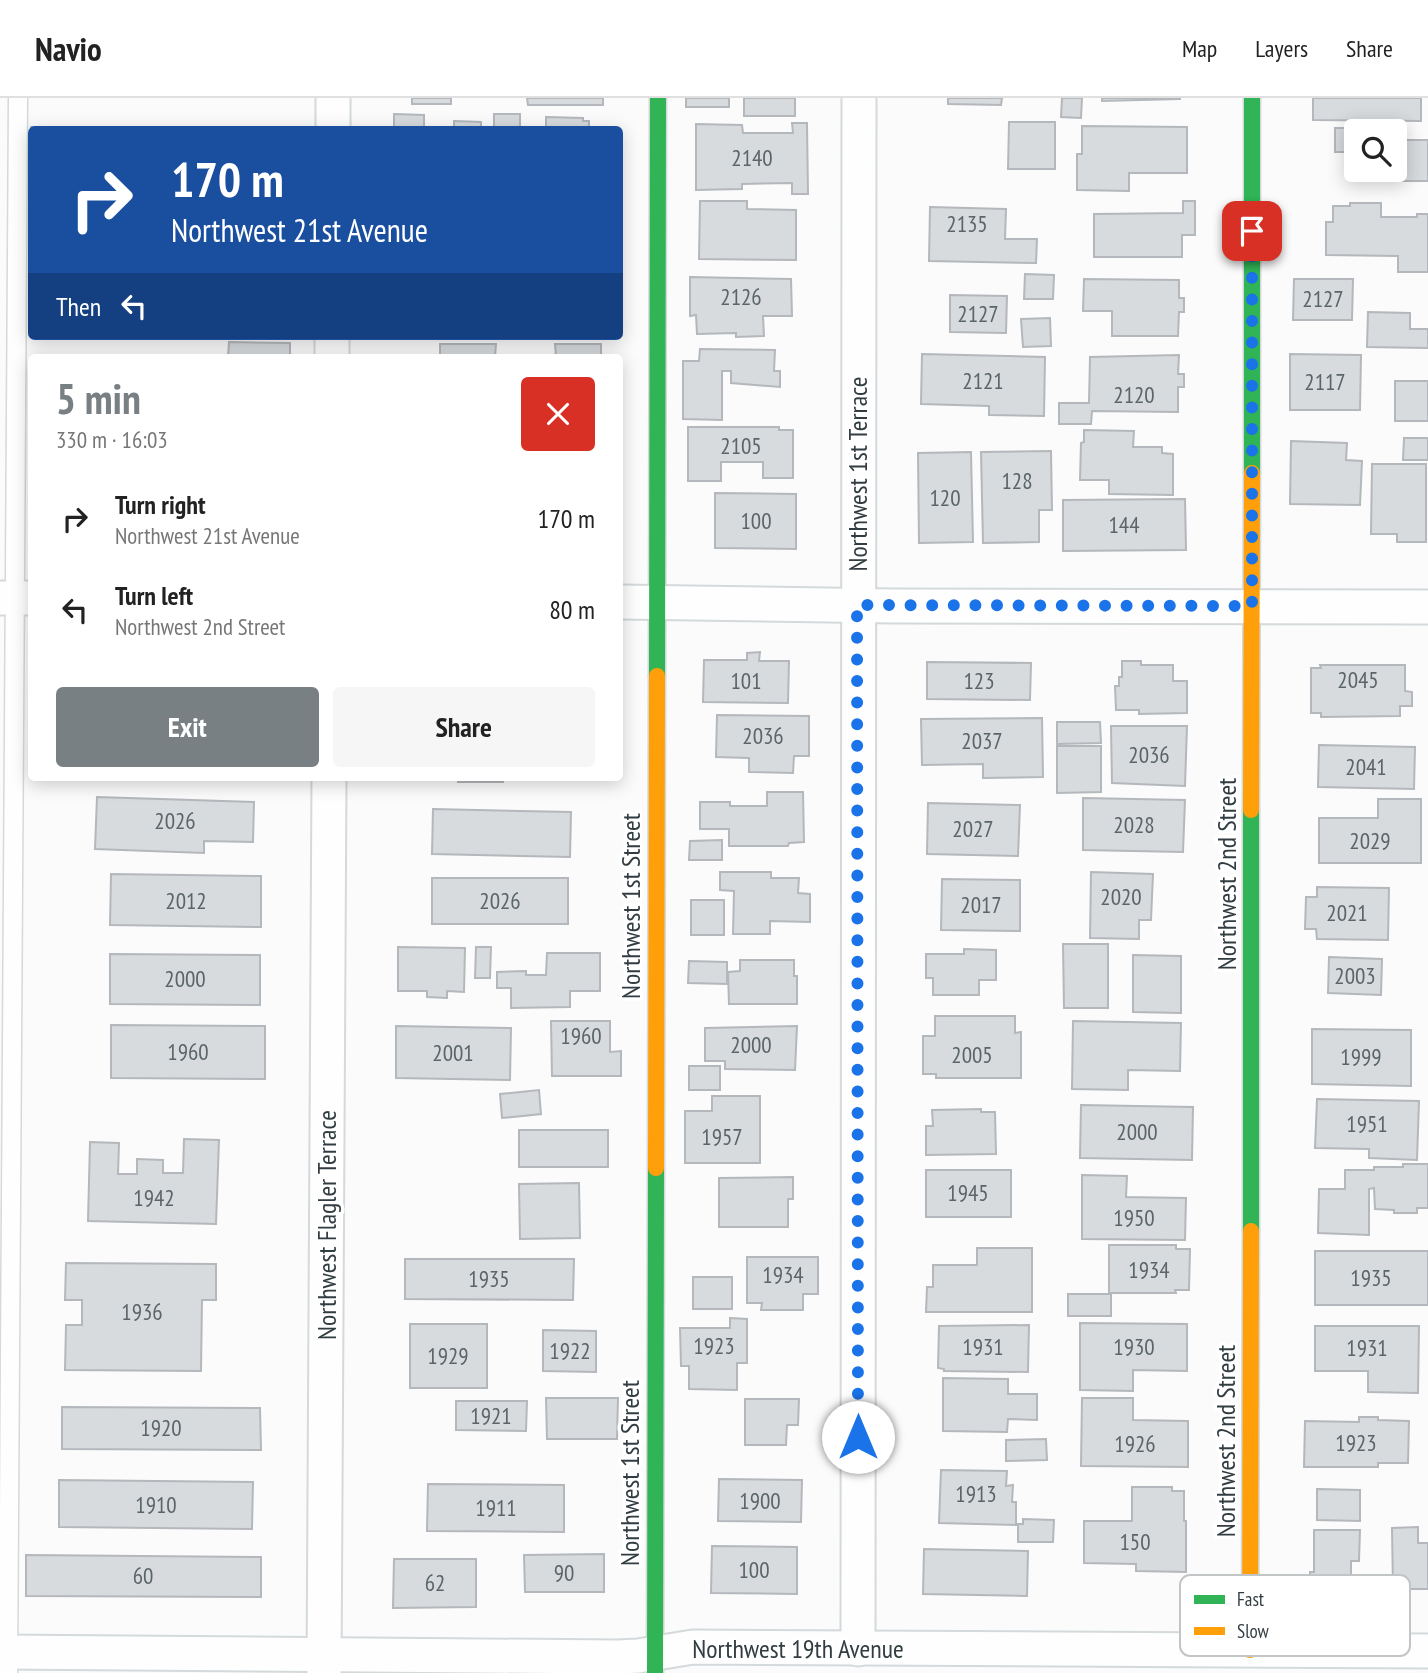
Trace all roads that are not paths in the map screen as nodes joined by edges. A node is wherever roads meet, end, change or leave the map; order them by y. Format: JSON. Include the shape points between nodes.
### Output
{"nodes":[{"id":1,"x":18,"y":98,"type":"edge"},
{"id":2,"x":333,"y":98,"type":"edge"},
{"id":3,"x":658,"y":98,"type":"edge"},
{"id":4,"x":859,"y":98,"type":"edge"},
{"id":5,"x":1252,"y":98,"type":"edge"},
{"id":6,"x":333,"y":126,"type":"edge"},
{"id":7,"x":15,"y":598,"type":"edge"},
{"id":8,"x":623,"y":601,"type":"edge"},
{"id":9,"x":656,"y":602,"type":"junction"},
{"id":10,"x":857,"y":605,"type":"junction"},
{"id":11,"x":1252,"y":606,"type":"junction"},
{"id":12,"x":1428,"y":607,"type":"edge"},
{"id":13,"x":329,"y":781,"type":"edge"},
{"id":14,"x":6,"y":843,"type":"edge"},
{"id":15,"x":1250,"y":1575,"type":"edge"},
{"id":16,"x":858,"y":1648,"type":"junction"},
{"id":17,"x":1180,"y":1650,"type":"edge"},
{"id":18,"x":1410,"y":1651,"type":"edge"},
{"id":19,"x":1428,"y":1651,"type":"edge"},
{"id":20,"x":5,"y":1659,"type":"edge"},
{"id":21,"x":655,"y":1663,"type":"edge"},
{"id":22,"x":324,"y":1664,"type":"edge"}],
"edges":[{"from":1,"to":7,"type":"lane"},
{"from":2,"to":6,"type":"street"},
{"from":3,"to":9,"type":"street","name":"Northwest 1st Street"},
{"from":4,"to":10,"type":"street","name":"Northwest 1st Terrace"},
{"from":5,"to":11,"type":"street","name":"Northwest 2nd Street"},
{"from":7,"to":14,"type":"lane"},
{"from":8,"to":9,"type":"street"},
{"from":9,"to":10,"type":"street"},
{"from":9,"to":21,"type":"street","name":"Northwest 1st Street"},
{"from":10,"to":11,"type":"street"},
{"from":10,"to":16,"type":"street","name":"Northwest 1st Terrace"},
{"from":11,"to":12,"type":"street"},
{"from":11,"to":15,"type":"street","name":"Northwest 2nd Street"},
{"from":13,"to":22,"type":"street","name":"Northwest Flagler Terrace"},
{"from":14,"to":20,"type":"lane"},
{"from":16,"to":17,"type":"street","name":"Northwest 19th Avenue"},
{"from":16,"to":21,"type":"street","name":"Northwest 19th Avenue","via":[[693,1647]]},
{"from":18,"to":19,"type":"street","name":"Northwest 19th Avenue"},
{"from":20,"to":22,"type":"street","name":"Northwest 19th Avenue"},
{"from":21,"to":22,"type":"street","name":"Northwest 19th Avenue","via":[[618,1657]]}]}
